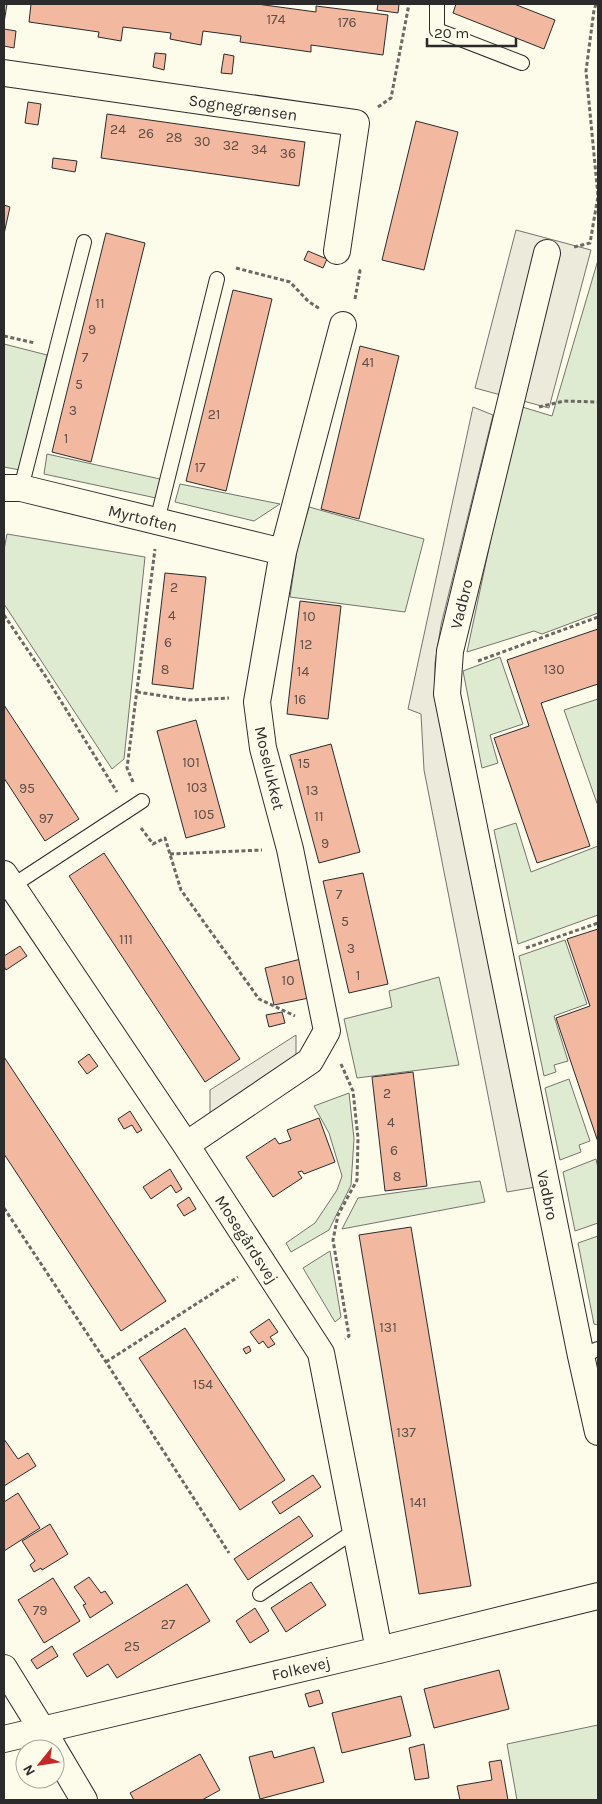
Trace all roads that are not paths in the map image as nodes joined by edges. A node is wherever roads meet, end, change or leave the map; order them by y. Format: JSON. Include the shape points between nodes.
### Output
{"nodes":[{"id":1,"x":437,"y":4,"type":"edge"},
{"id":2,"x":522,"y":63,"type":"dead end"},
{"id":3,"x":4,"y":74,"type":"edge"},
{"id":4,"x":84,"y":242,"type":"dead end"},
{"id":5,"x":337,"y":251,"type":"road end"},
{"id":6,"x":547,"y":253,"type":"road end"},
{"id":7,"x":217,"y":279,"type":"road end"},
{"id":8,"x":343,"y":325,"type":"road end"},
{"id":9,"x":12,"y":488,"type":"edge"},
{"id":10,"x":157,"y":521,"type":"junction"},
{"id":11,"x":282,"y":552,"type":"junction"},
{"id":12,"x":142,"y":801,"type":"road end"},
{"id":13,"x":8,"y":880,"type":"edge"},
{"id":14,"x":186,"y":1145,"type":"junction"},
{"id":15,"x":590,"y":1353,"type":"edge"},
{"id":16,"x":598,"y":1432,"type":"edge"},
{"id":17,"x":356,"y":1530,"type":"junction"},
{"id":18,"x":260,"y":1594,"type":"dead end"},
{"id":19,"x":598,"y":1596,"type":"edge"},
{"id":20,"x":380,"y":1650,"type":"junction"},
{"id":21,"x":4,"y":1668,"type":"edge"},
{"id":22,"x":48,"y":1739,"type":"edge"},
{"id":23,"x":64,"y":1739,"type":"edge"},
{"id":24,"x":65,"y":1768,"type":"edge"},
{"id":25,"x":84,"y":1800,"type":"edge"}],
"edges":[{"from":1,"to":2,"type":"lane","via":[[437,30]]},
{"from":3,"to":5,"type":"street","name":"Sognegrænsen","via":[[356,123]]},
{"from":4,"to":9,"type":"lane","via":[[56,348]]},
{"from":6,"to":15,"type":"street","name":"Vadbro","via":[[450,650],[447,694],[500,958]]},
{"from":7,"to":10,"type":"lane"},
{"from":8,"to":11,"type":"street","name":"Moselukket"},
{"from":9,"to":10,"type":"street","name":"Myrtoften"},
{"from":10,"to":11,"type":"street","name":"Myrtoften"},
{"from":11,"to":14,"type":"street","name":"Moselukket","via":[[257,702],[263,748],[290,849],[327,1031],[310,1061]]},
{"from":12,"to":13,"type":"lane"},
{"from":13,"to":14,"type":"street","name":"Mosegårdsvej"},
{"from":14,"to":17,"type":"street","name":"Mosegårdsvej","via":[[321,1353]]},
{"from":15,"to":16,"type":"street","name":"Vadbro"},
{"from":17,"to":18,"type":"lane"},
{"from":17,"to":20,"type":"street","name":"Mosegårdsvej"},
{"from":19,"to":20,"type":"street","name":"Folkevej"},
{"from":20,"to":23,"type":"street","name":"Folkevej"},
{"from":21,"to":22,"type":"street"},
{"from":24,"to":25,"type":"street"}]}
